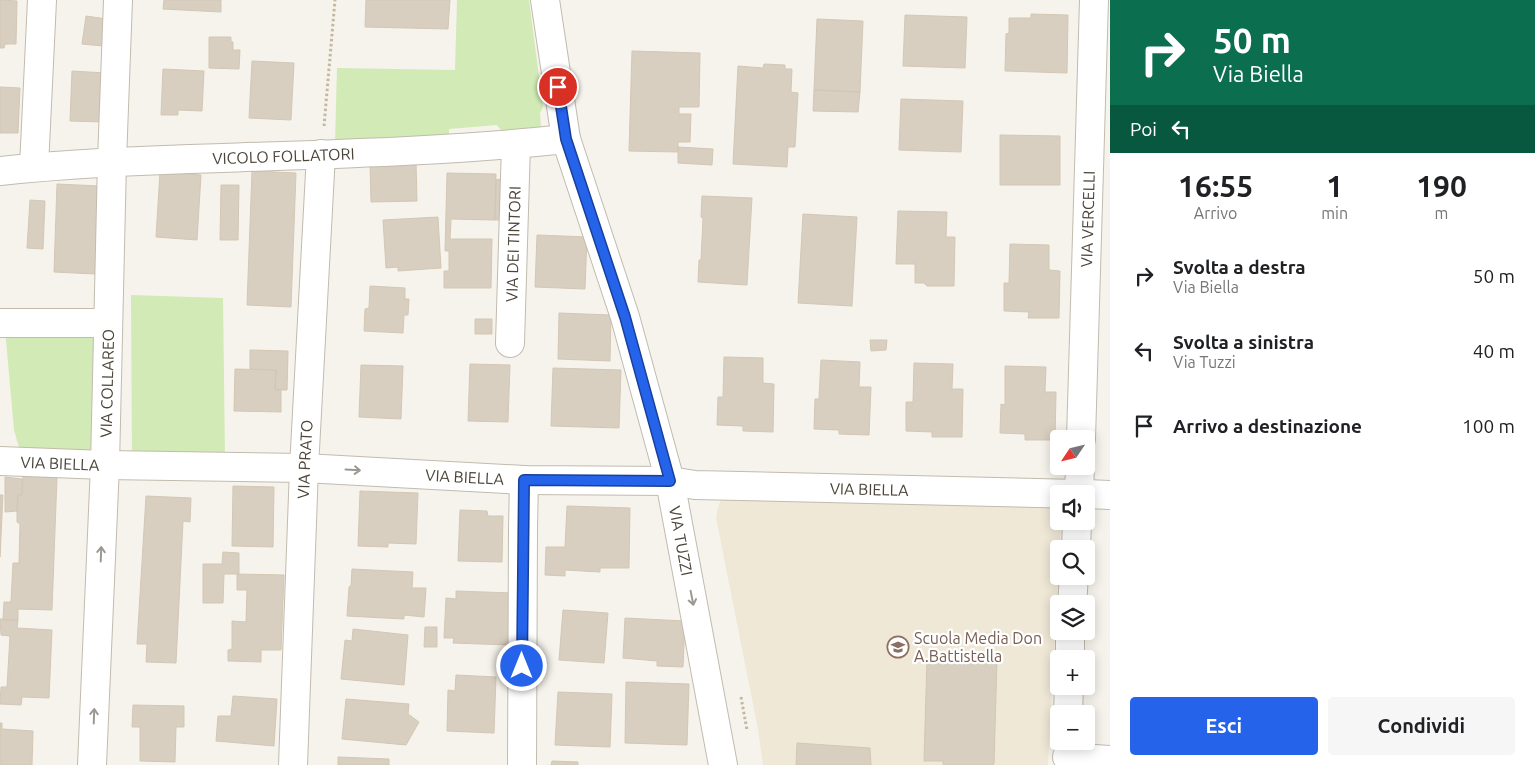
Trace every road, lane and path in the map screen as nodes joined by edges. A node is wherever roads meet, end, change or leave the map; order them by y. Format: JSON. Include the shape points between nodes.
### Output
{"nodes":[{"id":1,"x":42,"y":0,"type":"edge"},
{"id":2,"x":118,"y":0,"type":"edge"},
{"id":3,"x":335,"y":0,"type":"edge"},
{"id":4,"x":545,"y":0,"type":"edge"},
{"id":5,"x":1094,"y":0,"type":"edge"},
{"id":6,"x":566,"y":139,"type":"junction"},
{"id":7,"x":516,"y":144,"type":"junction"},
{"id":8,"x":321,"y":154,"type":"junction"},
{"id":9,"x":112,"y":161,"type":"junction"},
{"id":10,"x":34,"y":167,"type":"junction"},
{"id":11,"x":0,"y":171,"type":"edge"},
{"id":12,"x":108,"y":323,"type":"junction"},
{"id":13,"x":0,"y":324,"type":"edge"},
{"id":14,"x":510,"y":343,"type":"dead end"},
{"id":15,"x":1081,"y":430,"type":"edge"},
{"id":16,"x":0,"y":461,"type":"edge"},
{"id":17,"x":104,"y":466,"type":"junction"},
{"id":18,"x":304,"y":468,"type":"junction"},
{"id":19,"x":524,"y":480,"type":"junction"},
{"id":20,"x":670,"y":481,"type":"junction"},
{"id":21,"x":1050,"y":493,"type":"edge"},
{"id":22,"x":1095,"y":494,"type":"edge"},
{"id":23,"x":1110,"y":495,"type":"edge"},
{"id":24,"x":1067,"y":754,"type":"edge"},
{"id":25,"x":1110,"y":760,"type":"edge"},
{"id":26,"x":92,"y":765,"type":"edge"},
{"id":27,"x":293,"y":765,"type":"edge"},
{"id":28,"x":522,"y":765,"type":"edge"},
{"id":29,"x":723,"y":765,"type":"edge"}],
"edges":[{"from":1,"to":10,"type":"street"},
{"from":2,"to":9,"type":"street","name":"VIA COLLAREO"},
{"from":3,"to":8,"type":"path"},
{"from":4,"to":6,"type":"street","name":"VIA TUZZI"},
{"from":5,"to":15,"type":"street","name":"VIA VERCELLI"},
{"from":6,"to":7,"type":"street","name":"VICOLO FOLLATORI"},
{"from":6,"to":20,"type":"street","name":"VIA TUZZI","via":[[625,317]]},
{"from":7,"to":8,"type":"street","name":"VICOLO FOLLATORI"},
{"from":7,"to":14,"type":"street","name":"VIA DEI TINTORI"},
{"from":8,"to":9,"type":"street","name":"VICOLO FOLLATORI"},
{"from":8,"to":18,"type":"street","name":"VIA PRATO"},
{"from":9,"to":10,"type":"street","name":"VICOLO FOLLATORI"},
{"from":9,"to":12,"type":"street","name":"VIA COLLAREO"},
{"from":10,"to":11,"type":"street","name":"VICOLO FOLLATORI"},
{"from":12,"to":13,"type":"street"},
{"from":12,"to":17,"type":"street","name":"VIA COLLAREO"},
{"from":16,"to":17,"type":"street","name":"VIA BIELLA"},
{"from":17,"to":18,"type":"street","name":"VIA BIELLA"},
{"from":26,"to":17,"type":"street","name":"VIA COLLAREO","one_way":true},
{"from":18,"to":19,"type":"street","name":"VIA BIELLA","one_way":true},
{"from":18,"to":27,"type":"street","name":"VIA PRATO"},
{"from":19,"to":20,"type":"street","name":"VIA BIELLA"},
{"from":19,"to":28,"type":"street"},
{"from":20,"to":21,"type":"street","name":"VIA BIELLA","via":[[695,485]]},
{"from":20,"to":29,"type":"street","name":"VIA TUZZI","one_way":true},
{"from":22,"to":23,"type":"street"},
{"from":24,"to":25,"type":"street"}]}
